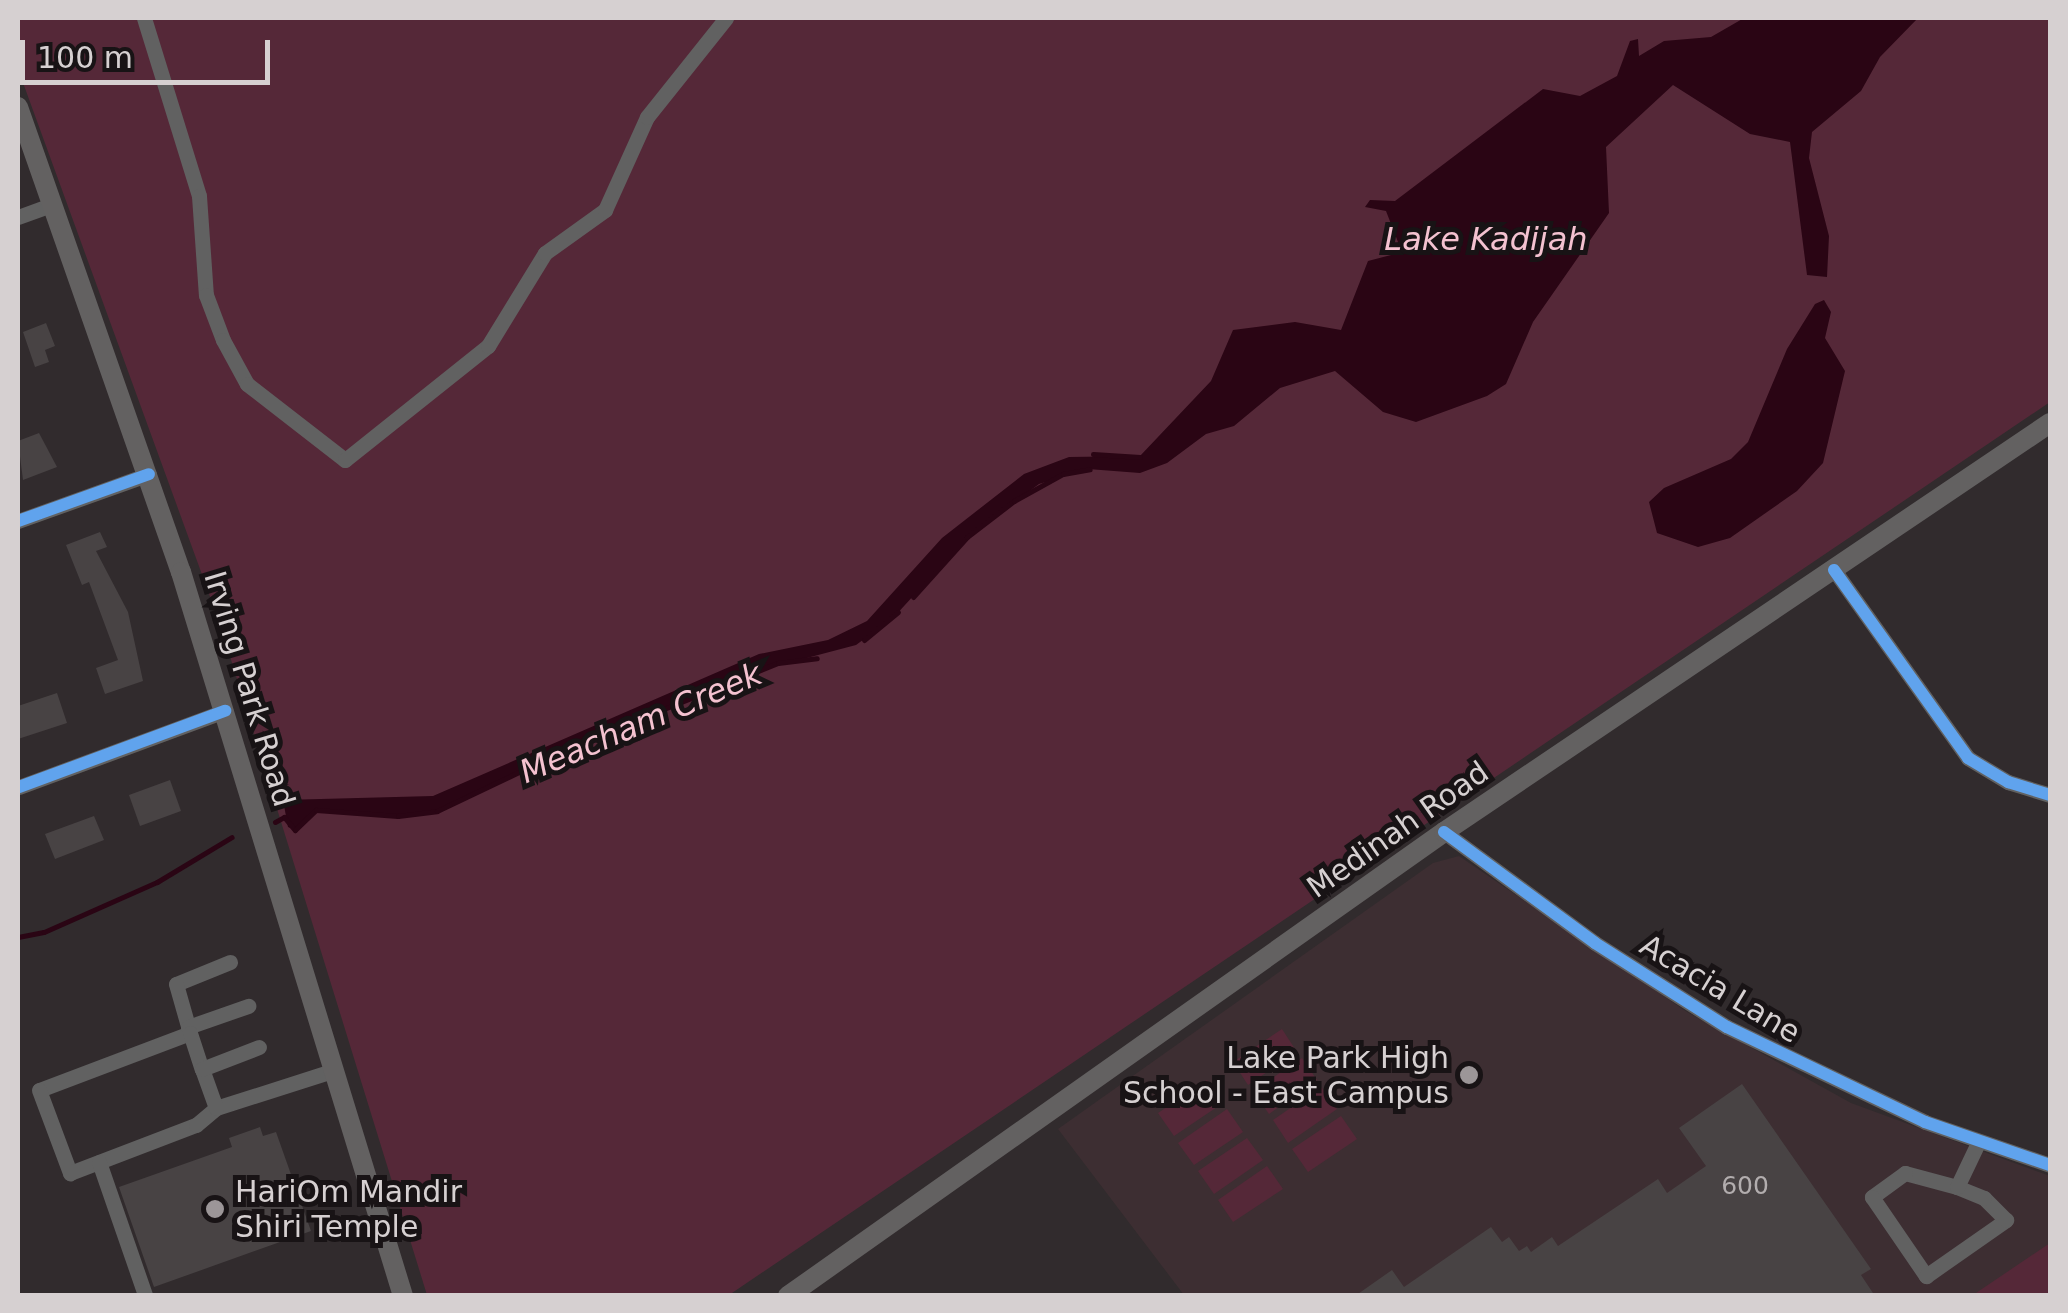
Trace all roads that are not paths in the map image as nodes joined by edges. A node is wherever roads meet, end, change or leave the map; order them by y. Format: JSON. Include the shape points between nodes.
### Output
{"nodes":[{"id":1,"x":144,"y":18,"type":"edge"},
{"id":2,"x":726,"y":18,"type":"edge"},
{"id":3,"x":18,"y":107,"type":"edge"},
{"id":4,"x":53,"y":204,"type":"junction"},
{"id":5,"x":18,"y":217,"type":"edge"},
{"id":6,"x":2050,"y":423,"type":"edge"},
{"id":7,"x":149,"y":474,"type":"junction"},
{"id":8,"x":18,"y":521,"type":"edge"},
{"id":9,"x":1834,"y":570,"type":"junction"},
{"id":10,"x":225,"y":712,"type":"junction"},
{"id":11,"x":20,"y":787,"type":"edge"},
{"id":12,"x":2050,"y":795,"type":"edge"},
{"id":13,"x":1444,"y":832,"type":"junction"},
{"id":14,"x":230,"y":962,"type":"dead end"},
{"id":15,"x":248,"y":1006,"type":"dead end"},
{"id":16,"x":189,"y":1030,"type":"junction"},
{"id":17,"x":259,"y":1047,"type":"dead end"},
{"id":18,"x":202,"y":1069,"type":"junction"},
{"id":19,"x":335,"y":1070,"type":"junction"},
{"id":20,"x":216,"y":1108,"type":"junction"},
{"id":21,"x":1978,"y":1143,"type":"junction"},
{"id":22,"x":99,"y":1162,"type":"junction"},
{"id":23,"x":2050,"y":1165,"type":"edge"},
{"id":24,"x":1958,"y":1187,"type":"junction"},
{"id":25,"x":145,"y":1295,"type":"edge"},
{"id":26,"x":403,"y":1296,"type":"edge"},
{"id":27,"x":788,"y":1296,"type":"edge"}],
"edges":[{"from":1,"to":2,"type":"street","via":[[200,196],[206,295],[223,340],[247,384],[345,460],[488,346],[545,253],[605,210],[647,117]]},
{"from":3,"to":4,"type":"main road","name":"Irving Park Road"},
{"from":4,"to":5,"type":"street"},
{"from":4,"to":7,"type":"main road","name":"Irving Park Road"},
{"from":6,"to":9,"type":"main road","name":"Medinah Road"},
{"from":7,"to":8,"type":"street"},
{"from":7,"to":10,"type":"main road","name":"Irving Park Road"},
{"from":9,"to":12,"type":"street","via":[[1968,758],[2008,782]]},
{"from":9,"to":13,"type":"main road","name":"Medinah Road"},
{"from":10,"to":11,"type":"street"},
{"from":10,"to":19,"type":"main road","name":"Irving Park Road"},
{"from":13,"to":21,"type":"street","name":"Acacia Lane","via":[[1595,943],[1727,1027],[1828,1080]]},
{"from":13,"to":27,"type":"main road","name":"Medinah Road"},
{"from":14,"to":16,"type":"street","via":[[176,984]]},
{"from":15,"to":16,"type":"street"},
{"from":16,"to":18,"type":"street"},
{"from":16,"to":22,"type":"street","via":[[39,1090],[70,1173]]},
{"from":17,"to":18,"type":"street"},
{"from":18,"to":20,"type":"street"},
{"from":19,"to":20,"type":"street"},
{"from":19,"to":26,"type":"main road","name":"Irving Park Road"},
{"from":20,"to":22,"type":"street","via":[[196,1125]]},
{"from":21,"to":23,"type":"street","name":"Acacia Lane"},
{"from":21,"to":24,"type":"street"},
{"from":22,"to":25,"type":"street"},
{"from":24,"to":24,"type":"street","via":[[1984,1198],[2006,1220],[1926,1276],[1872,1196],[1906,1173]]}]}
